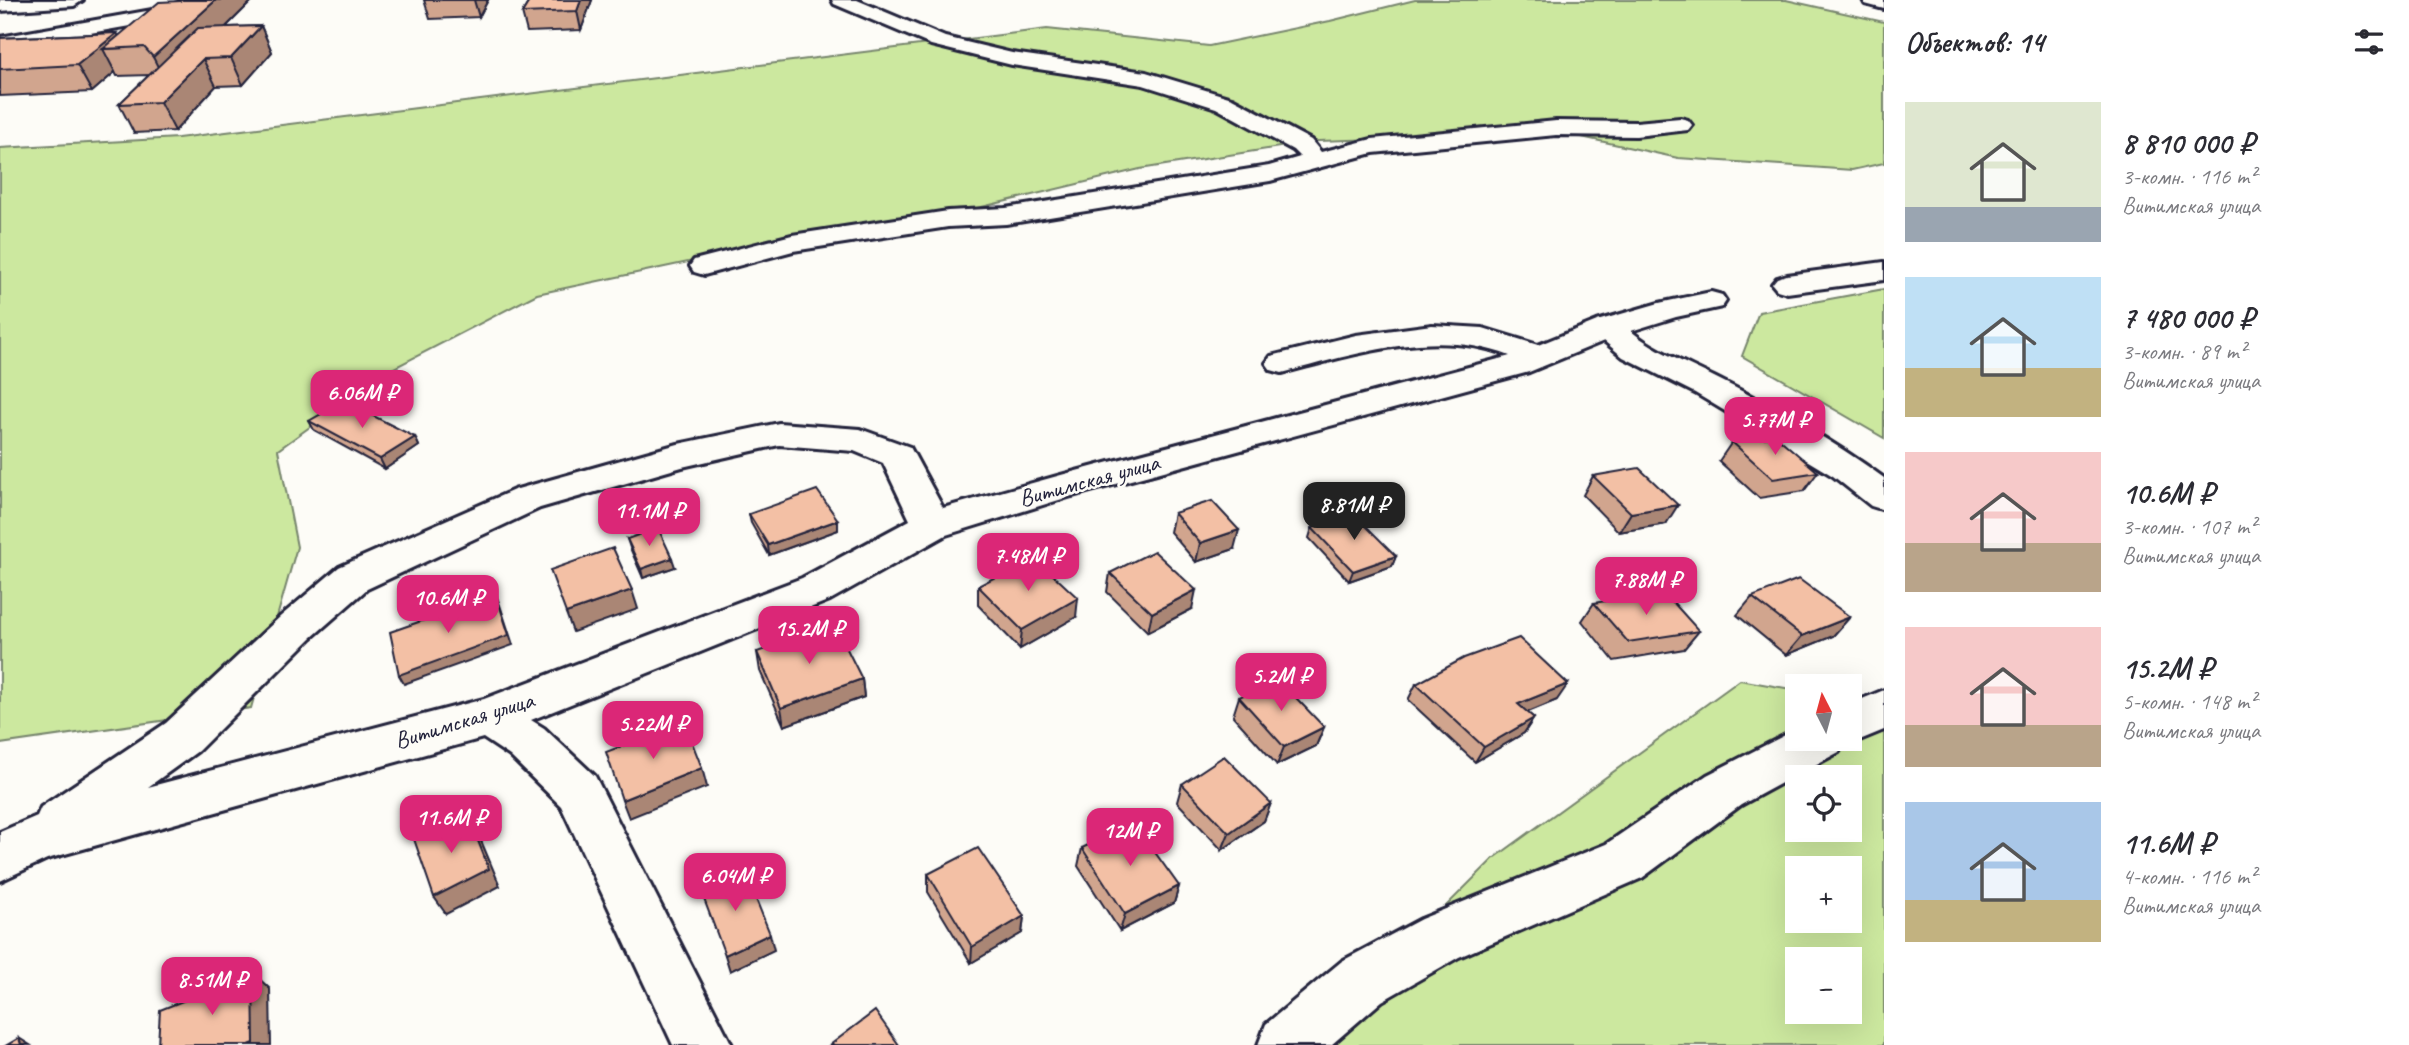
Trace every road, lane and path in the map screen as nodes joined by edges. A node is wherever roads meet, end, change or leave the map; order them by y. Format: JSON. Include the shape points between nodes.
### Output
{"nodes":[{"id":1,"x":74,"y":0,"type":"edge"},
{"id":2,"x":196,"y":0,"type":"edge"},
{"id":3,"x":841,"y":0,"type":"edge"},
{"id":4,"x":1872,"y":0,"type":"edge"},
{"id":5,"x":1884,"y":3,"type":"edge"},
{"id":6,"x":0,"y":5,"type":"edge"},
{"id":7,"x":0,"y":43,"type":"edge"},
{"id":8,"x":1680,"y":125,"type":"dead end"},
{"id":9,"x":1317,"y":162,"type":"junction"},
{"id":10,"x":704,"y":266,"type":"dead end"},
{"id":11,"x":1884,"y":271,"type":"edge"},
{"id":12,"x":1787,"y":284,"type":"dead end"},
{"id":13,"x":1712,"y":301,"type":"dead end"},
{"id":14,"x":1608,"y":328,"type":"junction"},
{"id":15,"x":1528,"y":361,"type":"junction"},
{"id":16,"x":1282,"y":363,"type":"dead end"},
{"id":17,"x":1884,"y":497,"type":"edge"},
{"id":18,"x":932,"y":525,"type":"junction"},
{"id":19,"x":1884,"y":709,"type":"edge"},
{"id":20,"x":489,"y":717,"type":"junction"},
{"id":21,"x":1862,"y":719,"type":"edge"},
{"id":22,"x":1798,"y":751,"type":"edge"},
{"id":23,"x":37,"y":839,"type":"junction"},
{"id":24,"x":0,"y":857,"type":"edge"},
{"id":25,"x":703,"y":1045,"type":"edge"},
{"id":26,"x":1287,"y":1045,"type":"edge"}],
"edges":[{"from":1,"to":6,"type":"street"},
{"from":2,"to":7,"type":"street","via":[[175,12]]},
{"from":3,"to":9,"type":"street","via":[[938,41],[1012,59],[1146,79],[1224,103],[1302,145]]},
{"from":4,"to":5,"type":"street"},
{"from":8,"to":9,"type":"street","via":[[1556,128],[1372,146]]},
{"from":9,"to":10,"type":"street","via":[[1006,216],[948,219],[792,243]]},
{"from":11,"to":12,"type":"street"},
{"from":13,"to":14,"type":"street","name":"Витимская улица"},
{"from":14,"to":15,"type":"street","name":"Витимская улица"},
{"from":14,"to":17,"type":"street","via":[[1634,350],[1707,386],[1846,468]]},
{"from":15,"to":16,"type":"street","via":[[1485,338],[1445,334],[1368,340]]},
{"from":15,"to":18,"type":"street","name":"Витимская улица"},
{"from":18,"to":20,"type":"street","name":"Витимская улица","via":[[816,589]]},
{"from":18,"to":23,"type":"street","via":[[897,455],[860,440],[779,434],[678,456],[527,499],[353,578],[182,737]]},
{"from":19,"to":21,"type":"street"},
{"from":20,"to":23,"type":"street","name":"Витимская улица"},
{"from":20,"to":25,"type":"street","via":[[527,742],[578,791]]},
{"from":22,"to":26,"type":"street","via":[[1724,790],[1624,861],[1440,938],[1362,981]]},
{"from":23,"to":24,"type":"street","name":"Витимская улица"}]}
